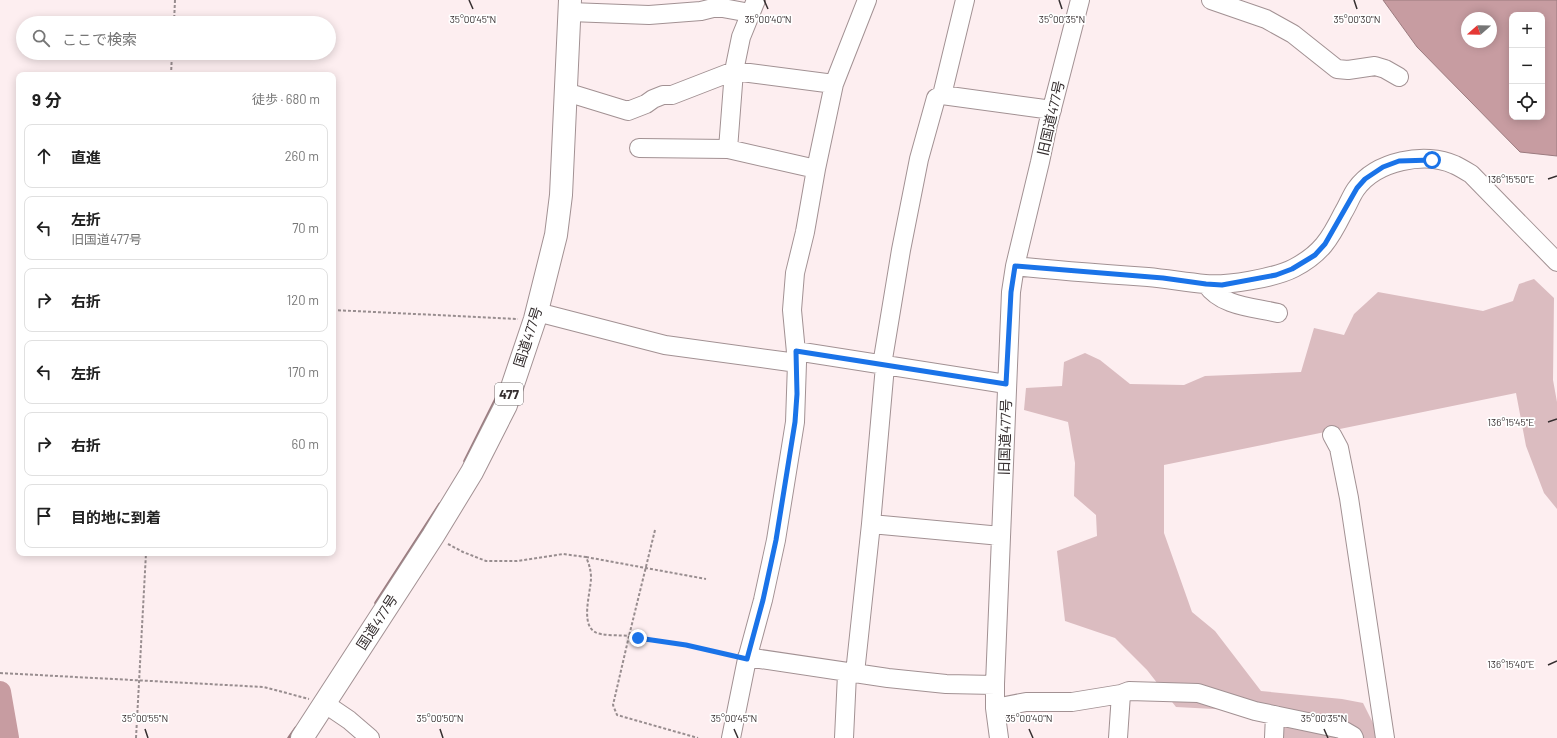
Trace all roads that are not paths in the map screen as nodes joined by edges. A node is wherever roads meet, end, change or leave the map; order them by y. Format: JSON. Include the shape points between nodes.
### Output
{"nodes":[{"id":1,"x":965,"y":0,"type":"edge"},
{"id":2,"x":1080,"y":0,"type":"edge"},
{"id":3,"x":1211,"y":0,"type":"edge"},
{"id":4,"x":863,"y":1,"type":"edge"},
{"id":5,"x":570,"y":6,"type":"edge"},
{"id":6,"x":753,"y":6,"type":"edge"},
{"id":7,"x":734,"y":71,"type":"junction"},
{"id":8,"x":1399,"y":77,"type":"dead end"},
{"id":9,"x":834,"y":84,"type":"junction"},
{"id":10,"x":566,"y":92,"type":"junction"},
{"id":11,"x":942,"y":95,"type":"junction"},
{"id":12,"x":1052,"y":110,"type":"junction"},
{"id":13,"x":639,"y":148,"type":"dead end"},
{"id":14,"x":728,"y":149,"type":"junction"},
{"id":15,"x":816,"y":169,"type":"junction"},
{"id":16,"x":1557,"y":262,"type":"edge"},
{"id":17,"x":1015,"y":266,"type":"junction"},
{"id":18,"x":1206,"y":284,"type":"junction"},
{"id":19,"x":1278,"y":312,"type":"dead end"},
{"id":20,"x":536,"y":316,"type":"junction"},
{"id":21,"x":796,"y":357,"type":"junction"},
{"id":22,"x":884,"y":366,"type":"junction"},
{"id":23,"x":1006,"y":384,"type":"junction"},
{"id":24,"x":1332,"y":435,"type":"dead end"},
{"id":25,"x":871,"y":524,"type":"junction"},
{"id":26,"x":1001,"y":536,"type":"junction"},
{"id":27,"x":747,"y":658,"type":"junction"},
{"id":28,"x":854,"y":673,"type":"junction"},
{"id":29,"x":996,"y":685,"type":"junction"},
{"id":30,"x":1121,"y":694,"type":"junction"},
{"id":31,"x":324,"y":703,"type":"junction"},
{"id":32,"x":995,"y":708,"type":"junction"},
{"id":33,"x":1275,"y":715,"type":"junction"},
{"id":34,"x":302,"y":738,"type":"edge"},
{"id":35,"x":370,"y":738,"type":"edge"},
{"id":36,"x":731,"y":738,"type":"edge"},
{"id":37,"x":844,"y":738,"type":"edge"},
{"id":38,"x":999,"y":738,"type":"edge"},
{"id":39,"x":1118,"y":738,"type":"edge"},
{"id":40,"x":1274,"y":738,"type":"edge"},
{"id":41,"x":1354,"y":738,"type":"edge"},
{"id":42,"x":1385,"y":738,"type":"edge"}],
"edges":[{"from":1,"to":11,"type":"street"},
{"from":2,"to":12,"type":"street","name":"旧国道477号"},
{"from":3,"to":8,"type":"street","via":[[1266,19],[1293,34],[1336,69],[1375,66]]},
{"from":4,"to":9,"type":"street"},
{"from":5,"to":6,"type":"street","via":[[649,15],[701,11],[717,7]]},
{"from":5,"to":10,"type":"highway","name":"国道477号","number":"477"},
{"from":6,"to":7,"type":"street","via":[[741,37]]},
{"from":7,"to":9,"type":"street"},
{"from":7,"to":10,"type":"street","via":[[672,95],[658,97],[628,111]]},
{"from":7,"to":14,"type":"street"},
{"from":9,"to":15,"type":"street"},
{"from":10,"to":20,"type":"highway","name":"国道477号","number":"477","via":[[561,195],[556,235]]},
{"from":11,"to":12,"type":"street"},
{"from":11,"to":22,"type":"street","via":[[936,98],[919,159],[901,250]]},
{"from":12,"to":17,"type":"street","name":"旧国道477号"},
{"from":13,"to":14,"type":"street"},
{"from":14,"to":15,"type":"street"},
{"from":15,"to":21,"type":"street","via":[[795,273],[792,310]]},
{"from":16,"to":18,"type":"street","via":[[1471,174],[1445,162],[1420,159],[1391,164],[1365,179],[1357,188],[1325,244],[1307,261],[1281,273],[1258,279],[1222,285]]},
{"from":17,"to":18,"type":"street"},
{"from":17,"to":23,"type":"street","name":"旧国道477号","via":[[1011,292]]},
{"from":18,"to":19,"type":"street","via":[[1212,293],[1230,303]]},
{"from":20,"to":21,"type":"street","via":[[665,345]]},
{"from":20,"to":31,"type":"highway","name":"国道477号","number":"477","via":[[506,405],[472,472]]},
{"from":21,"to":22,"type":"street"},
{"from":21,"to":27,"type":"street","via":[[795,422],[776,540]]},
{"from":22,"to":23,"type":"street"},
{"from":22,"to":25,"type":"street"},
{"from":23,"to":26,"type":"street","name":"旧国道477号"},
{"from":24,"to":42,"type":"street","via":[[1339,448],[1349,498]]},
{"from":25,"to":26,"type":"street"},
{"from":25,"to":28,"type":"street"},
{"from":26,"to":29,"type":"street","name":"旧国道477号"},
{"from":27,"to":28,"type":"street"},
{"from":27,"to":36,"type":"street"},
{"from":28,"to":29,"type":"street","via":[[946,684]]},
{"from":28,"to":37,"type":"street","via":[[847,674]]},
{"from":29,"to":32,"type":"street","name":"旧国道477号"},
{"from":30,"to":32,"type":"street","via":[[1072,702],[1026,702]]},
{"from":30,"to":33,"type":"street","via":[[1198,693]]},
{"from":30,"to":39,"type":"street"},
{"from":31,"to":34,"type":"highway","name":"国道477号","number":"477"},
{"from":31,"to":35,"type":"street"},
{"from":32,"to":38,"type":"street","name":"旧国道477号"},
{"from":33,"to":40,"type":"street"},
{"from":33,"to":41,"type":"street","via":[[1341,729]]}]}
